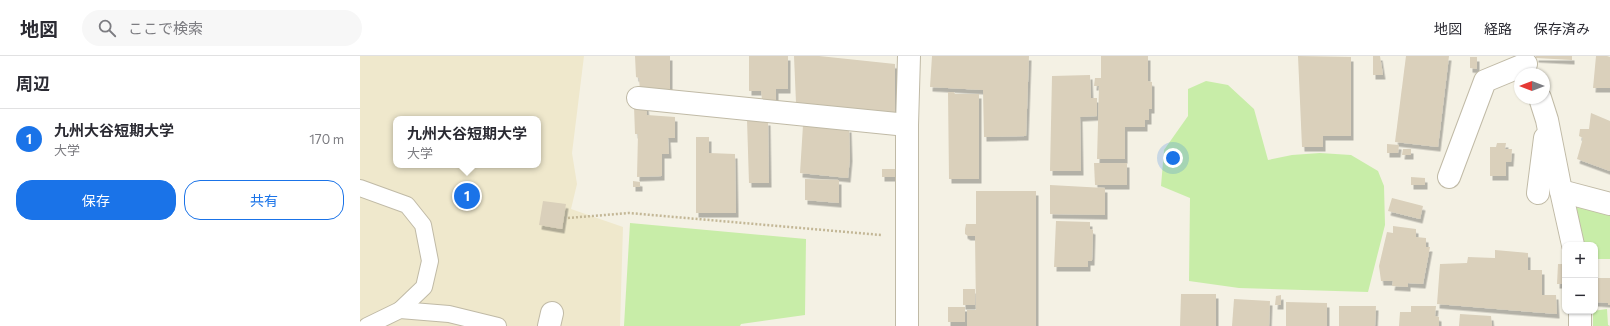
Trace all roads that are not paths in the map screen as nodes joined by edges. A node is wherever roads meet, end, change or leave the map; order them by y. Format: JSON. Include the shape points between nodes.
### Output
{"nodes":[{"id":1,"x":909,"y":56,"type":"edge"},
{"id":2,"x":1526,"y":65,"type":"edge"},
{"id":3,"x":638,"y":98,"type":"dead end"},
{"id":4,"x":1542,"y":104,"type":"edge"},
{"id":5,"x":1547,"y":120,"type":"junction"},
{"id":6,"x":907,"y":125,"type":"junction"},
{"id":7,"x":1449,"y":177,"type":"dead end"},
{"id":8,"x":360,"y":188,"type":"edge"},
{"id":9,"x":1561,"y":191,"type":"junction"},
{"id":10,"x":1538,"y":193,"type":"dead end"},
{"id":11,"x":1610,"y":204,"type":"edge"},
{"id":12,"x":1572,"y":242,"type":"edge"},
{"id":13,"x":400,"y":310,"type":"junction"},
{"id":14,"x":1580,"y":314,"type":"edge"},
{"id":15,"x":366,"y":326,"type":"edge"},
{"id":16,"x":498,"y":326,"type":"edge"},
{"id":17,"x":907,"y":326,"type":"edge"},
{"id":18,"x":1580,"y":326,"type":"edge"}],
"edges":[{"from":1,"to":6,"type":"street"},
{"from":2,"to":7,"type":"street","via":[[1485,81]]},
{"from":3,"to":6,"type":"street"},
{"from":4,"to":5,"type":"street"},
{"from":5,"to":9,"type":"street"},
{"from":5,"to":10,"type":"street"},
{"from":6,"to":17,"type":"street"},
{"from":8,"to":13,"type":"lane","via":[[408,205],[423,225],[430,261],[424,287]]},
{"from":9,"to":11,"type":"street"},
{"from":9,"to":12,"type":"street"},
{"from":13,"to":15,"type":"lane"},
{"from":13,"to":16,"type":"lane","via":[[449,314]]},
{"from":14,"to":18,"type":"street"}]}
